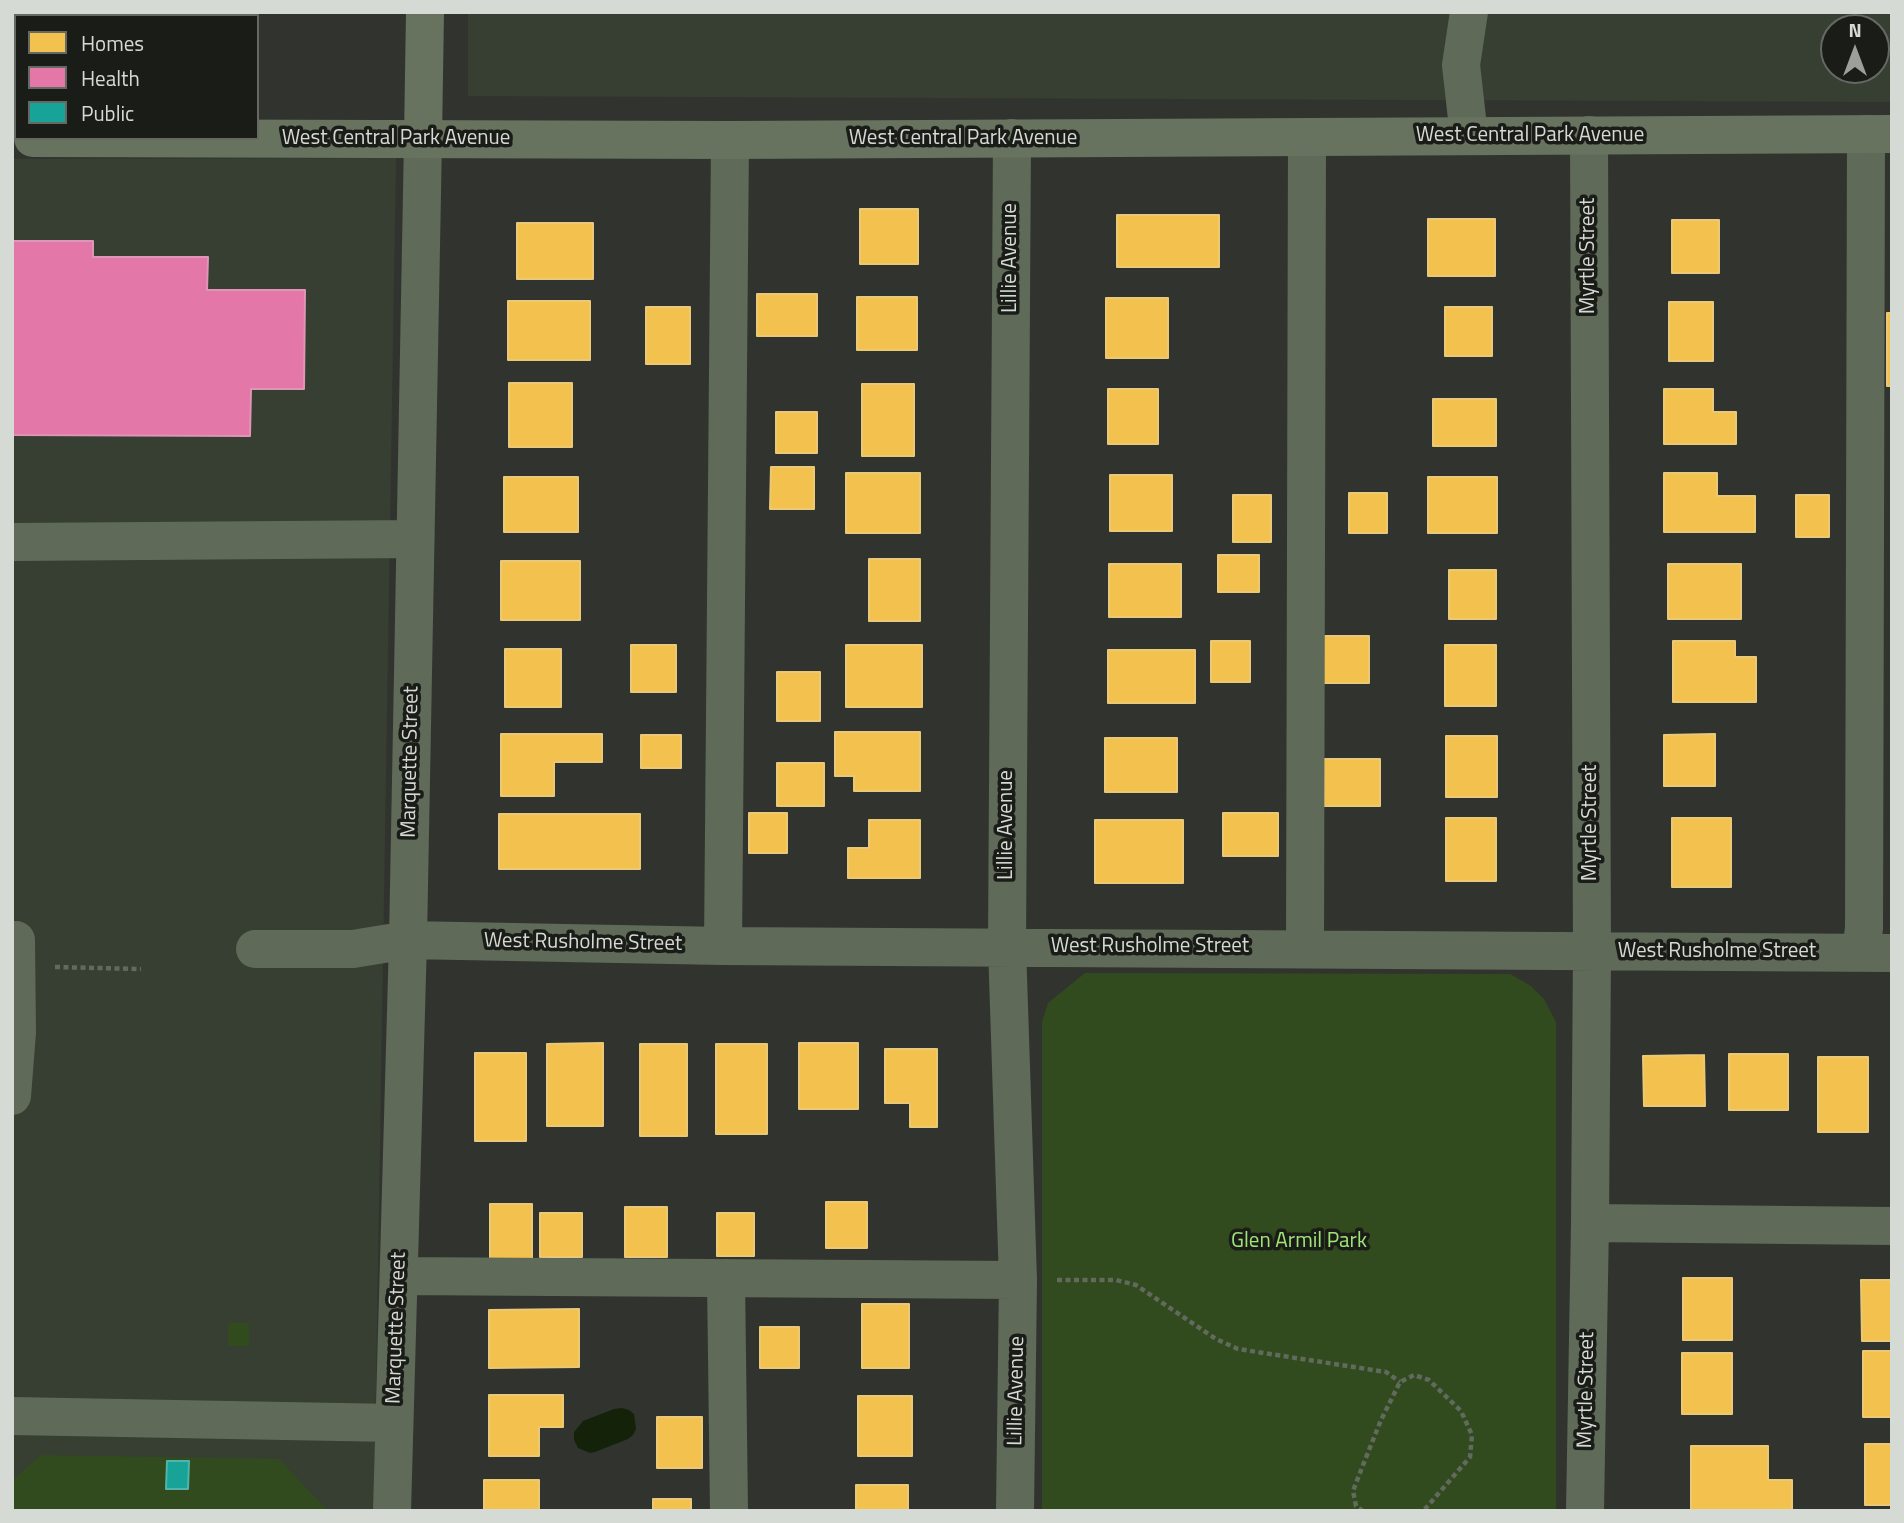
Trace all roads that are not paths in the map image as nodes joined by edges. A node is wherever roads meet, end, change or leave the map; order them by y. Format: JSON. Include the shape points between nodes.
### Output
{"nodes":[{"id":1,"x":425,"y":12,"type":"edge"},
{"id":2,"x":1469,"y":12,"type":"edge"},
{"id":3,"x":1879,"y":134,"type":"edge"},
{"id":4,"x":1588,"y":135,"type":"junction"},
{"id":5,"x":1469,"y":136,"type":"junction"},
{"id":6,"x":1307,"y":137,"type":"junction"},
{"id":7,"x":1012,"y":138,"type":"junction"},
{"id":8,"x":259,"y":139,"type":"edge"},
{"id":9,"x":423,"y":139,"type":"junction"},
{"id":10,"x":730,"y":140,"type":"junction"},
{"id":11,"x":1878,"y":523,"type":"edge"},
{"id":12,"x":415,"y":539,"type":"junction"},
{"id":13,"x":12,"y":542,"type":"edge"},
{"id":14,"x":12,"y":940,"type":"edge"},
{"id":15,"x":408,"y":940,"type":"junction"},
{"id":16,"x":723,"y":946,"type":"junction"},
{"id":17,"x":1006,"y":946,"type":"junction"},
{"id":18,"x":255,"y":949,"type":"dead end"},
{"id":19,"x":1305,"y":949,"type":"junction"},
{"id":20,"x":1592,"y":951,"type":"junction"},
{"id":21,"x":1876,"y":953,"type":"edge"},
{"id":22,"x":12,"y":1096,"type":"edge"},
{"id":23,"x":1590,"y":1223,"type":"junction"},
{"id":24,"x":1892,"y":1226,"type":"edge"},
{"id":25,"x":399,"y":1276,"type":"junction"},
{"id":26,"x":726,"y":1278,"type":"junction"},
{"id":27,"x":1018,"y":1280,"type":"junction"},
{"id":28,"x":12,"y":1416,"type":"edge"},
{"id":29,"x":394,"y":1423,"type":"junction"},
{"id":30,"x":392,"y":1511,"type":"edge"},
{"id":31,"x":729,"y":1511,"type":"edge"},
{"id":32,"x":1015,"y":1511,"type":"edge"},
{"id":33,"x":1585,"y":1511,"type":"edge"}],
"edges":[{"from":1,"to":9,"type":"main road","name":"Marquette Street"},
{"from":2,"to":5,"type":"street","via":[[1461,65]]},
{"from":3,"to":4,"type":"main road","name":"West Central Park Avenue"},
{"from":3,"to":11,"type":"street"},
{"from":4,"to":5,"type":"main road","name":"West Central Park Avenue"},
{"from":4,"to":20,"type":"street","name":"Myrtle Street"},
{"from":5,"to":6,"type":"main road","name":"West Central Park Avenue"},
{"from":6,"to":7,"type":"main road","name":"West Central Park Avenue"},
{"from":6,"to":19,"type":"street"},
{"from":7,"to":10,"type":"main road","name":"West Central Park Avenue"},
{"from":7,"to":17,"type":"street","name":"Lillie Avenue"},
{"from":8,"to":9,"type":"main road","name":"West Central Park Avenue"},
{"from":9,"to":10,"type":"main road","name":"West Central Park Avenue"},
{"from":9,"to":12,"type":"street","name":"Marquette Street"},
{"from":10,"to":16,"type":"street"},
{"from":11,"to":21,"type":"street","via":[[1864,928]]},
{"from":12,"to":13,"type":"street"},
{"from":12,"to":15,"type":"street","name":"Marquette Street"},
{"from":14,"to":22,"type":"street","via":[[16,940],[17,1019]]},
{"from":15,"to":16,"type":"street","name":"West Rusholme Street"},
{"from":15,"to":18,"type":"street","name":"West Rusholme Street","via":[[353,949]]},
{"from":15,"to":25,"type":"street","name":"Marquette Street"},
{"from":16,"to":17,"type":"street","name":"West Rusholme Street"},
{"from":17,"to":19,"type":"street","name":"West Rusholme Street"},
{"from":17,"to":27,"type":"street","name":"Lillie Avenue"},
{"from":19,"to":20,"type":"street","name":"West Rusholme Street"},
{"from":20,"to":21,"type":"street","name":"West Rusholme Street"},
{"from":20,"to":23,"type":"street","name":"Myrtle Street"},
{"from":23,"to":24,"type":"street"},
{"from":23,"to":33,"type":"street","name":"Myrtle Street"},
{"from":25,"to":26,"type":"street"},
{"from":25,"to":29,"type":"street","name":"Marquette Street"},
{"from":26,"to":27,"type":"street"},
{"from":26,"to":31,"type":"street"},
{"from":27,"to":32,"type":"street","name":"Lillie Avenue"},
{"from":28,"to":29,"type":"street"},
{"from":29,"to":30,"type":"street","name":"Marquette Street"}]}
